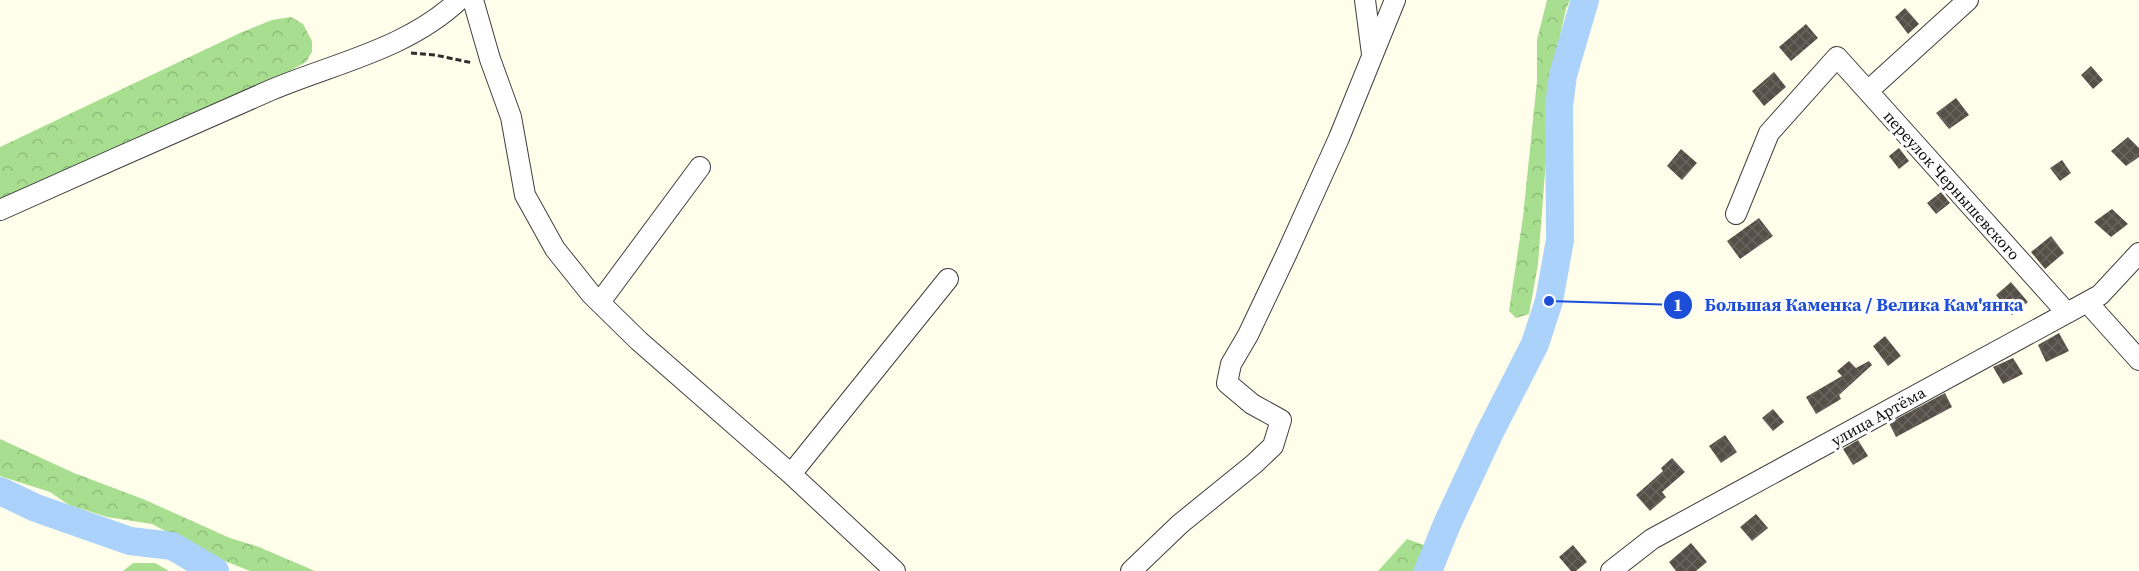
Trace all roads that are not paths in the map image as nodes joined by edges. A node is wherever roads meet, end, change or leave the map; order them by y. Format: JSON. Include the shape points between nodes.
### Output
{"nodes":[{"id":1,"x":459,"y":0,"type":"edge"},
{"id":2,"x":472,"y":0,"type":"edge"},
{"id":3,"x":1365,"y":0,"type":"edge"},
{"id":4,"x":1395,"y":0,"type":"edge"},
{"id":5,"x":1968,"y":0,"type":"edge"},
{"id":6,"x":1373,"y":57,"type":"junction"},
{"id":7,"x":1868,"y":91,"type":"junction"},
{"id":8,"x":700,"y":167,"type":"dead end"},
{"id":9,"x":0,"y":210,"type":"edge"},
{"id":10,"x":1736,"y":214,"type":"dead end"},
{"id":11,"x":2139,"y":253,"type":"edge"},
{"id":12,"x":948,"y":279,"type":"dead end"},
{"id":13,"x":600,"y":302,"type":"junction"},
{"id":14,"x":2087,"y":302,"type":"junction"},
{"id":15,"x":2067,"y":313,"type":"junction"},
{"id":16,"x":2139,"y":360,"type":"edge"},
{"id":17,"x":791,"y":474,"type":"junction"},
{"id":18,"x":895,"y":571,"type":"edge"},
{"id":19,"x":1131,"y":571,"type":"edge"},
{"id":20,"x":1611,"y":571,"type":"edge"}],
"edges":[{"from":1,"to":9,"type":"street","via":[[442,16],[377,51],[274,89]]},
{"from":2,"to":13,"type":"street","via":[[512,117],[525,195],[555,249]]},
{"from":3,"to":6,"type":"street"},
{"from":4,"to":6,"type":"street"},
{"from":5,"to":7,"type":"street"},
{"from":6,"to":19,"type":"street","via":[[1286,255],[1231,364],[1227,383],[1252,404],[1281,420],[1273,446]]},
{"from":7,"to":10,"type":"street","name":"переулок Чернышевского","via":[[1837,57],[1769,133]]},
{"from":7,"to":15,"type":"street","name":"переулок Чернышевского"},
{"from":8,"to":13,"type":"street"},
{"from":11,"to":14,"type":"street","name":"улица Артёма","via":[[2100,295]]},
{"from":12,"to":17,"type":"street"},
{"from":13,"to":17,"type":"street"},
{"from":14,"to":15,"type":"street","name":"улица Артёма"},
{"from":14,"to":16,"type":"street"},
{"from":15,"to":20,"type":"street","name":"улица Артёма","via":[[1652,539]]},
{"from":17,"to":18,"type":"street"}]}
